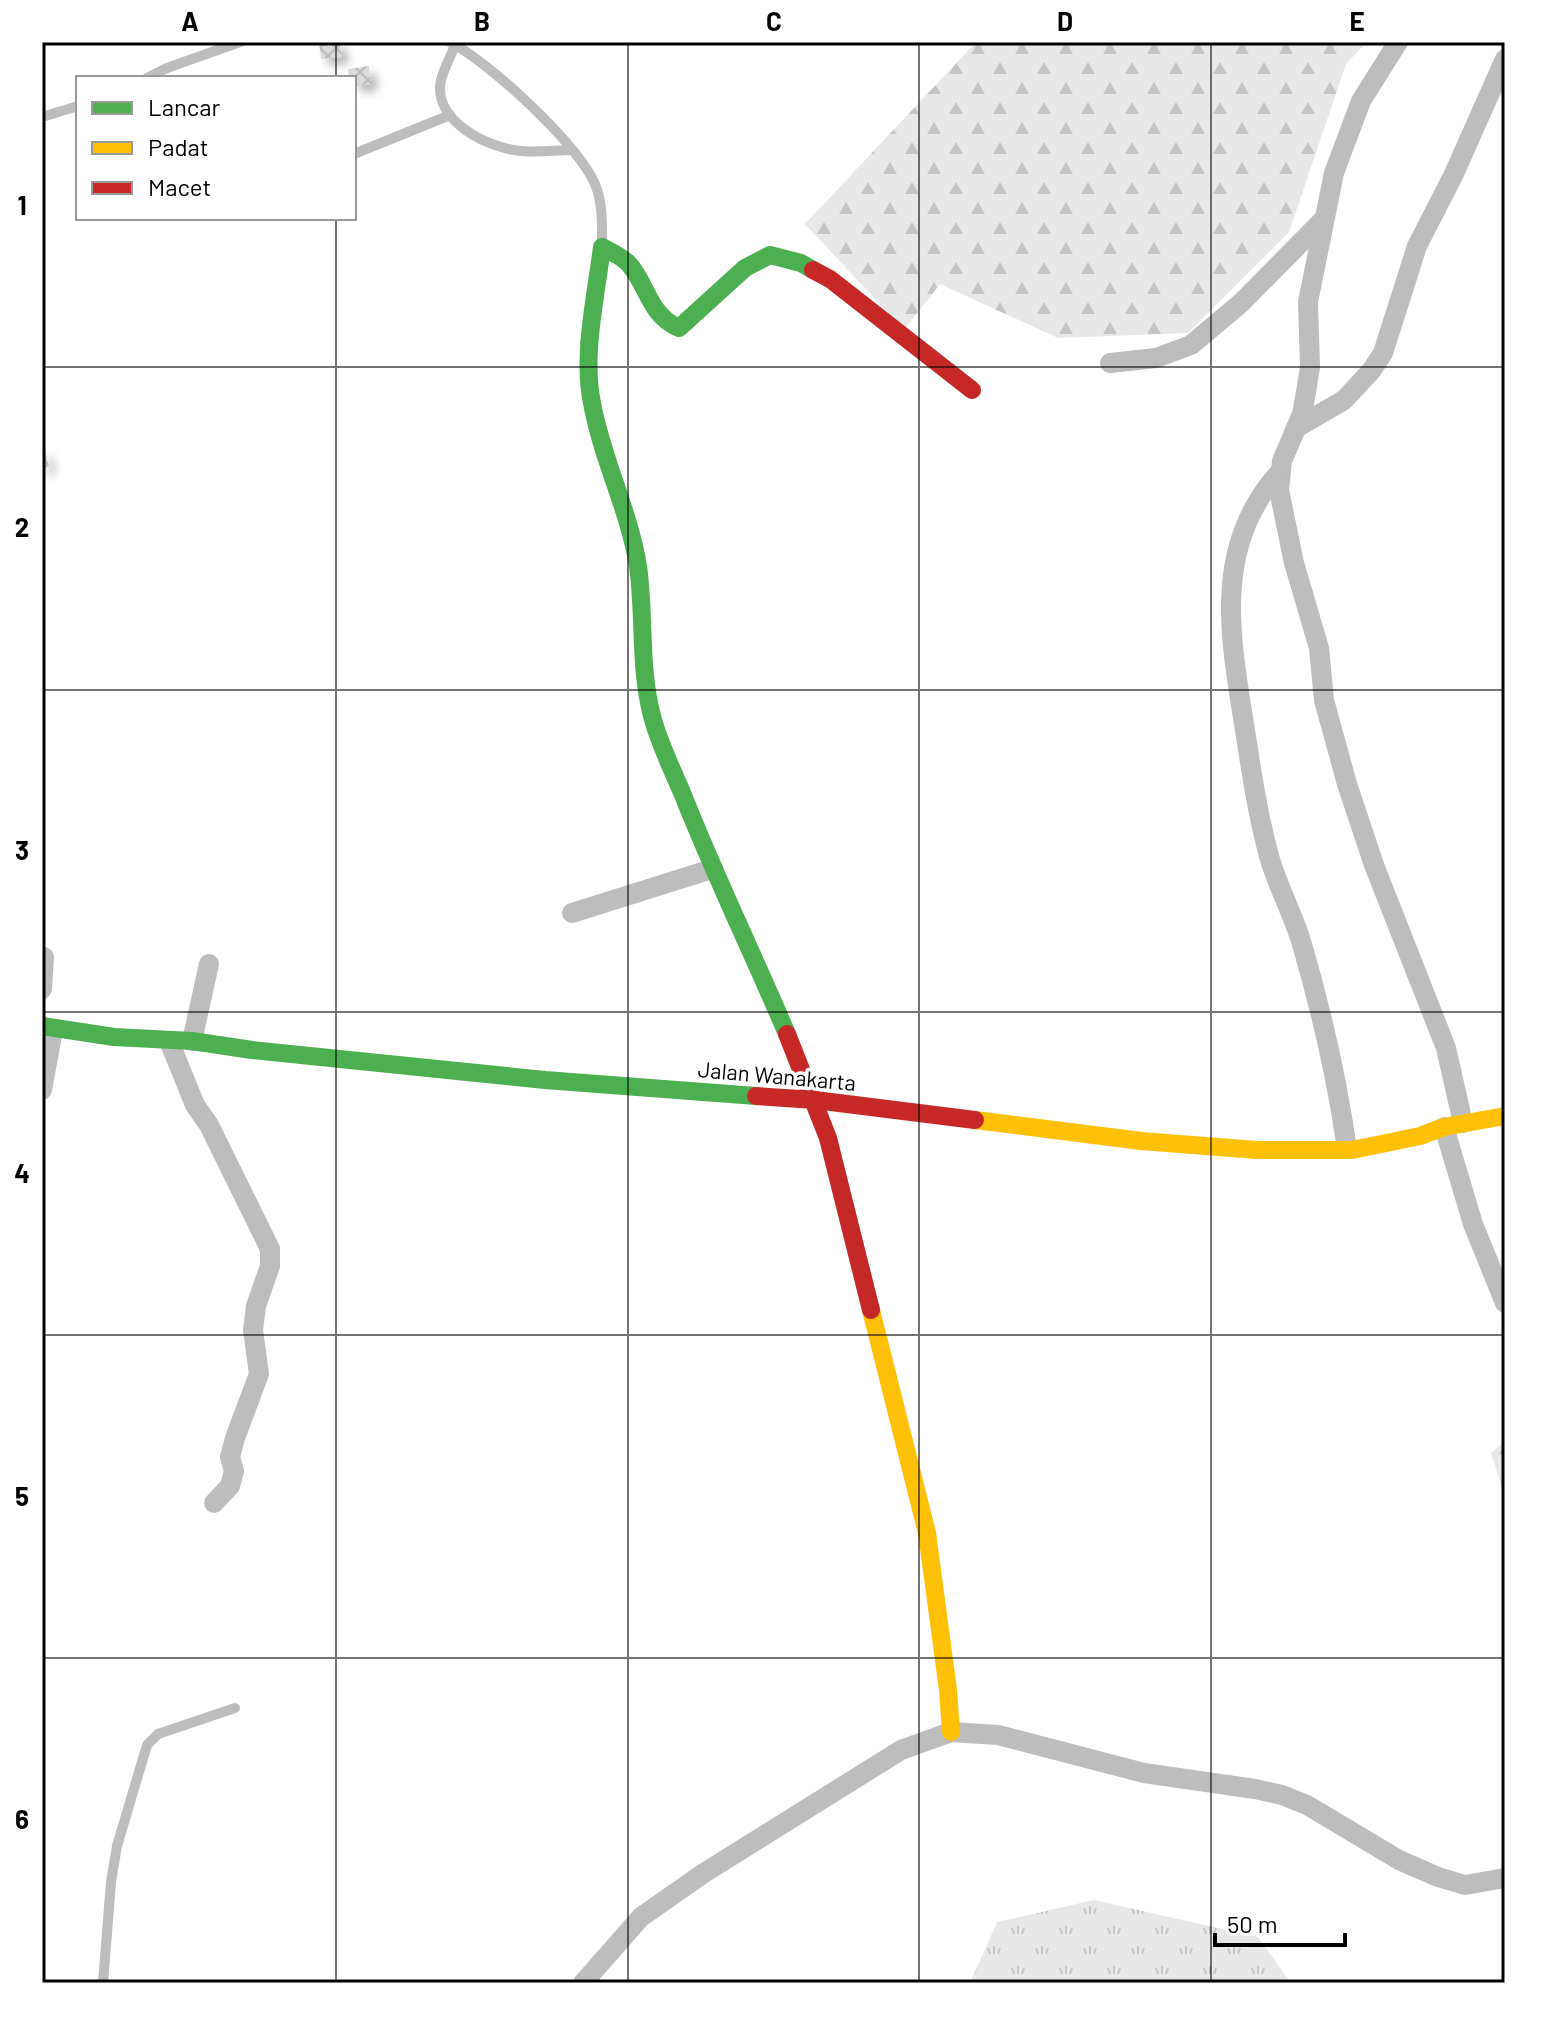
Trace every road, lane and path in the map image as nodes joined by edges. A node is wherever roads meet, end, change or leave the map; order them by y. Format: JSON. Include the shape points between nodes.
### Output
{"nodes":[{"id":1,"x":240,"y":42,"type":"edge"},
{"id":2,"x":1398,"y":42,"type":"edge"},
{"id":3,"x":452,"y":43,"type":"edge"},
{"id":4,"x":1505,"y":59,"type":"edge"},
{"id":5,"x":151,"y":76,"type":"edge"},
{"id":6,"x":76,"y":107,"type":"edge"},
{"id":7,"x":450,"y":115,"type":"junction"},
{"id":8,"x":42,"y":117,"type":"edge"},
{"id":9,"x":572,"y":150,"type":"junction"},
{"id":10,"x":356,"y":153,"type":"edge"},
{"id":11,"x":1324,"y":219,"type":"junction"},
{"id":12,"x":602,"y":247,"type":"junction"},
{"id":13,"x":1110,"y":363,"type":"dead end"},
{"id":14,"x":972,"y":390,"type":"dead end"},
{"id":15,"x":1296,"y":428,"type":"junction"},
{"id":16,"x":1278,"y":474,"type":"junction"},
{"id":17,"x":712,"y":869,"type":"junction"},
{"id":18,"x":572,"y":913,"type":"dead end"},
{"id":19,"x":44,"y":957,"type":"edge"},
{"id":20,"x":209,"y":964,"type":"dead end"},
{"id":21,"x":42,"y":989,"type":"edge"},
{"id":22,"x":48,"y":1028,"type":"edge"},
{"id":23,"x":169,"y":1041,"type":"junction"},
{"id":24,"x":192,"y":1041,"type":"junction"},
{"id":25,"x":42,"y":1090,"type":"edge"},
{"id":26,"x":815,"y":1100,"type":"junction"},
{"id":27,"x":1505,"y":1116,"type":"edge"},
{"id":28,"x":1453,"y":1125,"type":"junction"},
{"id":29,"x":1347,"y":1149,"type":"junction"},
{"id":30,"x":1505,"y":1303,"type":"edge"},
{"id":31,"x":214,"y":1503,"type":"dead end"},
{"id":32,"x":235,"y":1708,"type":"dead end"},
{"id":33,"x":951,"y":1732,"type":"junction"},
{"id":34,"x":1505,"y":1878,"type":"edge"},
{"id":35,"x":103,"y":1983,"type":"edge"},
{"id":36,"x":583,"y":1983,"type":"edge"}],
"edges":[{"from":1,"to":5,"type":"lane"},
{"from":2,"to":11,"type":"street","via":[[1351,122]]},
{"from":3,"to":7,"type":"lane","via":[[441,82]]},
{"from":3,"to":9,"type":"lane","via":[[504,81]]},
{"from":4,"to":15,"type":"street","via":[[1417,246],[1383,353],[1344,400]]},
{"from":6,"to":8,"type":"lane"},
{"from":7,"to":9,"type":"lane","via":[[474,136],[497,146],[522,152]]},
{"from":7,"to":10,"type":"lane"},
{"from":9,"to":12,"type":"lane","via":[[595,184]]},
{"from":11,"to":13,"type":"street","via":[[1191,345],[1156,358]]},
{"from":11,"to":15,"type":"street","via":[[1308,302],[1310,367]]},
{"from":12,"to":14,"type":"street","via":[[621,257],[657,314],[679,328],[745,268],[770,255],[801,263],[830,279]]},
{"from":12,"to":17,"type":"street","via":[[588,371],[591,401],[638,568],[642,666],[652,718]]},
{"from":15,"to":16,"type":"street"},
{"from":16,"to":28,"type":"street","via":[[1337,749],[1374,865],[1446,1048]]},
{"from":16,"to":29,"type":"street","via":[[1254,507],[1232,573],[1230,633],[1266,845],[1305,956]]},
{"from":17,"to":18,"type":"street"},
{"from":17,"to":26,"type":"street"},
{"from":19,"to":21,"type":"street"},
{"from":20,"to":24,"type":"street"},
{"from":22,"to":23,"type":"street","name":"Jalan Wanakarta"},
{"from":22,"to":25,"type":"street"},
{"from":23,"to":24,"type":"street","name":"Jalan Wanakarta"},
{"from":23,"to":31,"type":"street","via":[[195,1105],[270,1249],[253,1330],[259,1374],[230,1457],[230,1486]]},
{"from":24,"to":26,"type":"street","name":"Jalan Wanakarta","via":[[545,1080]]},
{"from":26,"to":29,"type":"street","name":"Jalan Wanakarta","via":[[1141,1141],[1257,1150]]},
{"from":26,"to":33,"type":"street","via":[[920,1500]]},
{"from":27,"to":28,"type":"street","name":"Jalan Wanakarta"},
{"from":28,"to":29,"type":"street","name":"Jalan Wanakarta"},
{"from":28,"to":30,"type":"street","via":[[1473,1224]]},
{"from":32,"to":35,"type":"lane","via":[[158,1734],[147,1745],[117,1846]]},
{"from":33,"to":34,"type":"street","via":[[998,1735],[1144,1773],[1282,1795],[1438,1877],[1465,1885]]},
{"from":33,"to":36,"type":"street","via":[[901,1750],[704,1873],[641,1917]]}]}
